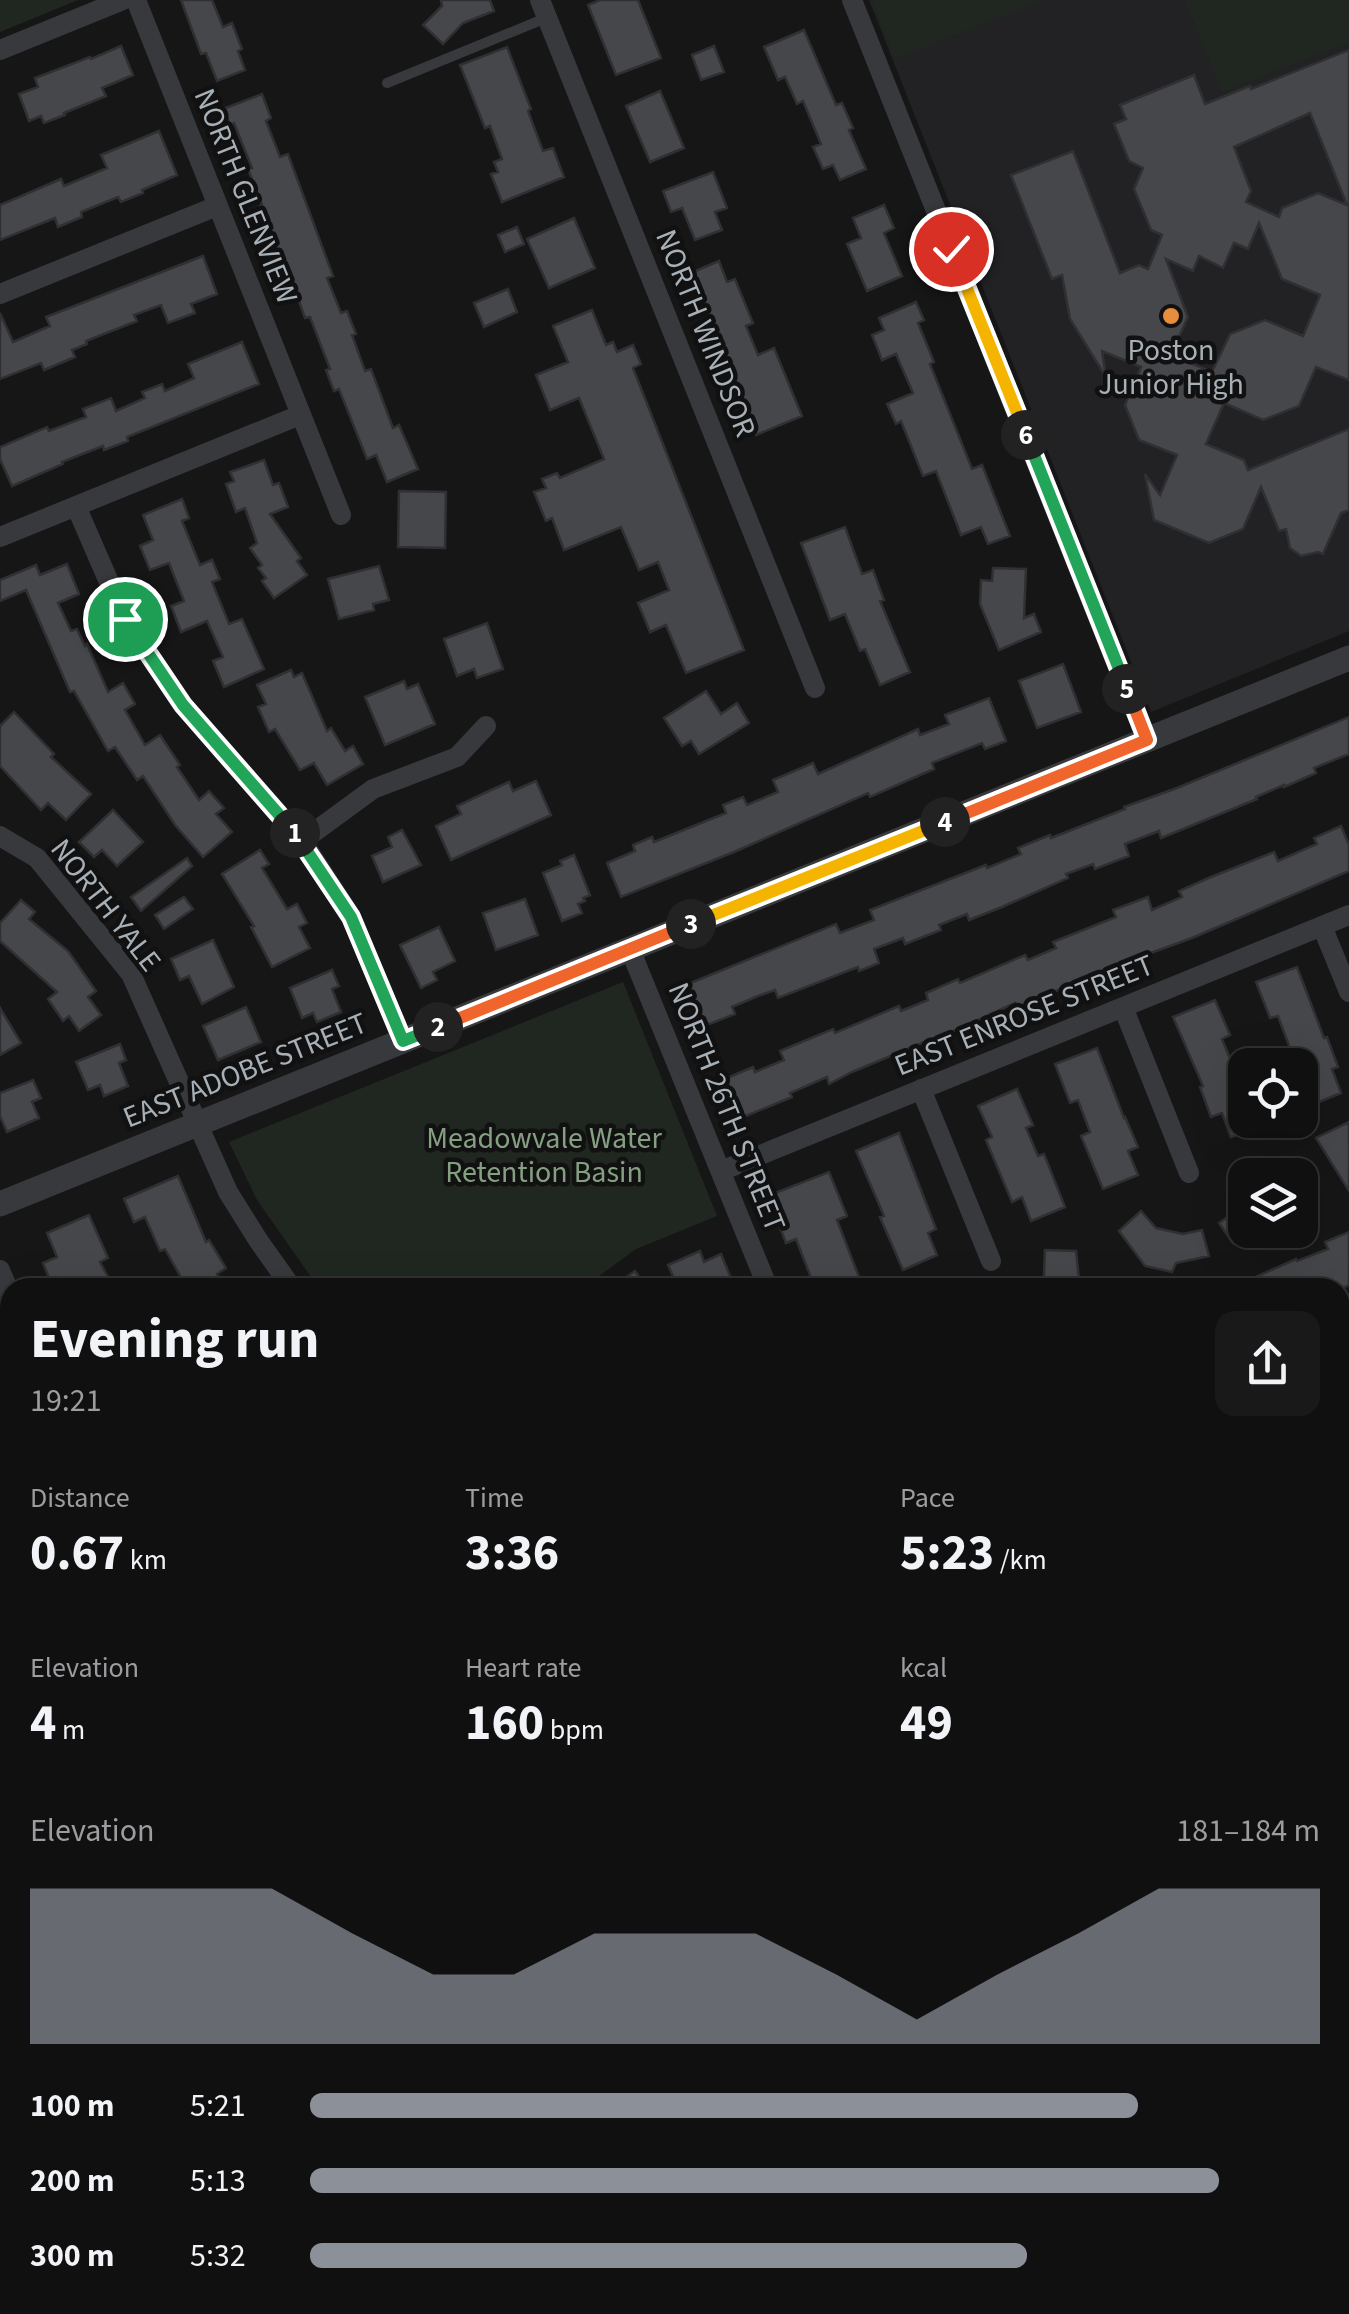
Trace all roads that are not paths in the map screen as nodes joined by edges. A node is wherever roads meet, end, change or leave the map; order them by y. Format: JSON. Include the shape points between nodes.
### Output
{"nodes":[{"id":1,"x":123,"y":0,"type":"edge"},
{"id":2,"x":136,"y":0,"type":"edge"},
{"id":3,"x":852,"y":0,"type":"edge"},
{"id":4,"x":544,"y":9,"type":"edge"},
{"id":5,"x":0,"y":50,"type":"edge"},
{"id":6,"x":387,"y":82,"type":"dead end"},
{"id":7,"x":217,"y":206,"type":"junction"},
{"id":8,"x":0,"y":294,"type":"edge"},
{"id":9,"x":300,"y":415,"type":"junction"},
{"id":10,"x":76,"y":506,"type":"junction"},
{"id":11,"x":341,"y":515,"type":"dead end"},
{"id":12,"x":0,"y":536,"type":"edge"},
{"id":13,"x":1349,"y":658,"type":"edge"},
{"id":14,"x":815,"y":688,"type":"dead end"},
{"id":15,"x":486,"y":726,"type":"dead end"},
{"id":16,"x":1147,"y":740,"type":"junction"},
{"id":17,"x":0,"y":836,"type":"edge"},
{"id":18,"x":302,"y":841,"type":"junction"},
{"id":19,"x":1349,"y":915,"type":"edge"},
{"id":20,"x":1322,"y":926,"type":"junction"},
{"id":21,"x":630,"y":949,"type":"junction"},
{"id":22,"x":1349,"y":992,"type":"edge"},
{"id":23,"x":1122,"y":1007,"type":"junction"},
{"id":24,"x":403,"y":1041,"type":"junction"},
{"id":25,"x":921,"y":1089,"type":"junction"},
{"id":26,"x":196,"y":1125,"type":"junction"},
{"id":27,"x":721,"y":1171,"type":"junction"},
{"id":28,"x":1190,"y":1174,"type":"dead end"},
{"id":29,"x":0,"y":1204,"type":"edge"},
{"id":30,"x":991,"y":1261,"type":"dead end"},
{"id":31,"x":285,"y":1278,"type":"edge"},
{"id":32,"x":764,"y":1278,"type":"edge"}],
"edges":[{"from":1,"to":5,"type":"street"},
{"from":2,"to":7,"type":"street","name":"NORTH GLENVIEW"},
{"from":3,"to":16,"type":"street"},
{"from":4,"to":6,"type":"lane"},
{"from":4,"to":14,"type":"street","name":"NORTH WINDSOR"},
{"from":7,"to":8,"type":"street"},
{"from":7,"to":9,"type":"street","name":"NORTH GLENVIEW"},
{"from":9,"to":10,"type":"street"},
{"from":9,"to":11,"type":"street","name":"NORTH GLENVIEW"},
{"from":10,"to":12,"type":"street"},
{"from":10,"to":18,"type":"street","via":[[125,619],[183,705]]},
{"from":13,"to":16,"type":"street","name":"EAST ADOBE STREET"},
{"from":15,"to":18,"type":"street","via":[[457,757],[373,789]]},
{"from":16,"to":21,"type":"street","name":"EAST ADOBE STREET"},
{"from":17,"to":26,"type":"street","name":"NORTH YALE","via":[[37,858],[131,974]]},
{"from":18,"to":24,"type":"street","via":[[351,917]]},
{"from":19,"to":20,"type":"street","name":"EAST ENROSE STREET"},
{"from":20,"to":22,"type":"street"},
{"from":20,"to":23,"type":"street","name":"EAST ENROSE STREET"},
{"from":21,"to":24,"type":"street","name":"EAST ADOBE STREET"},
{"from":21,"to":27,"type":"street","name":"NORTH 26TH STREET"},
{"from":23,"to":25,"type":"street","name":"EAST ENROSE STREET"},
{"from":23,"to":28,"type":"street"},
{"from":24,"to":26,"type":"street","name":"EAST ADOBE STREET"},
{"from":25,"to":27,"type":"street","name":"EAST ENROSE STREET"},
{"from":25,"to":30,"type":"street"},
{"from":26,"to":29,"type":"street","name":"EAST ADOBE STREET"},
{"from":26,"to":31,"type":"street","name":"NORTH YALE","via":[[228,1192]]},
{"from":27,"to":32,"type":"street","name":"NORTH 26TH STREET"}]}
